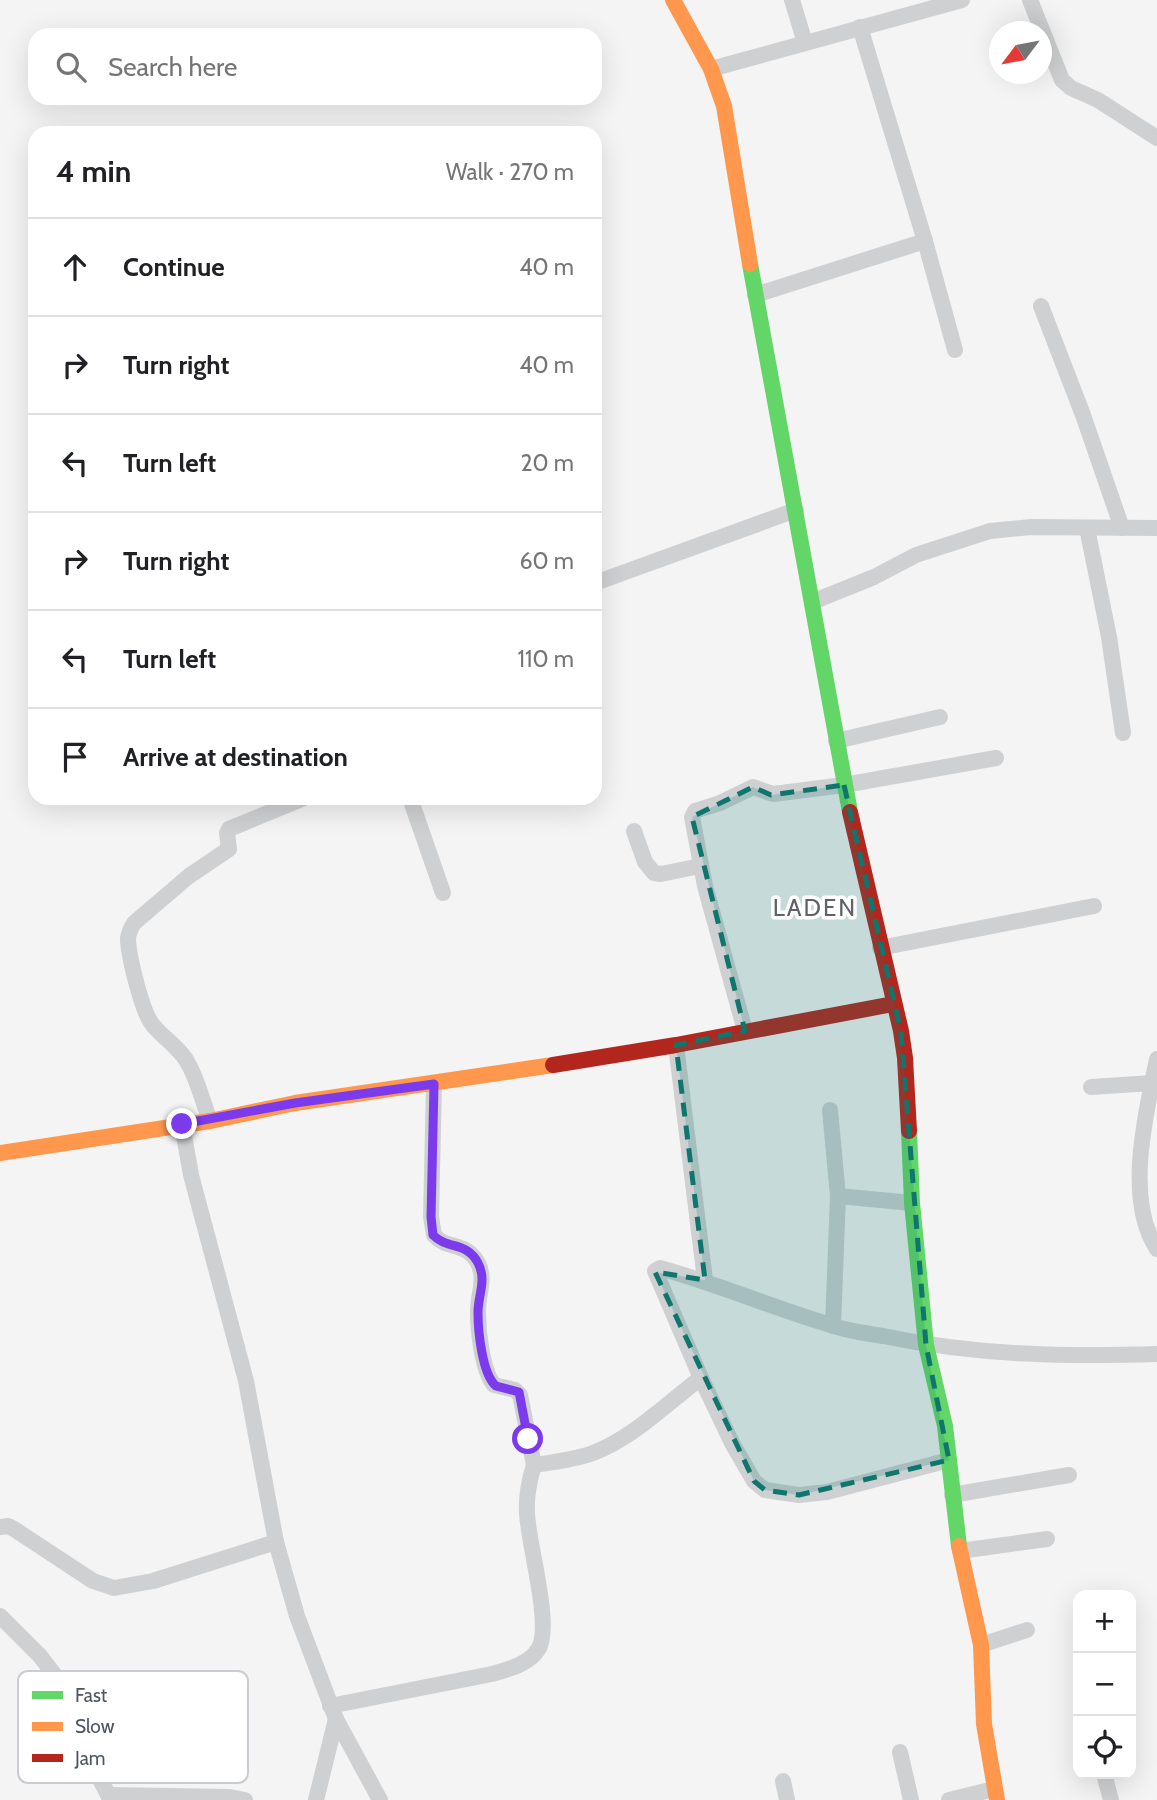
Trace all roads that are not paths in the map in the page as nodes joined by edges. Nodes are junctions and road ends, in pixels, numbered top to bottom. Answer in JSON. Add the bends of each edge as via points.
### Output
{"nodes":[{"id":1,"x":673,"y":0,"type":"edge"},
{"id":2,"x":793,"y":0,"type":"edge"},
{"id":3,"x":962,"y":0,"type":"edge"},
{"id":4,"x":1030,"y":0,"type":"edge"},
{"id":5,"x":860,"y":27,"type":"junction"},
{"id":6,"x":805,"y":43,"type":"junction"},
{"id":7,"x":711,"y":69,"type":"junction"},
{"id":8,"x":1156,"y":137,"type":"edge"},
{"id":9,"x":925,"y":241,"type":"junction"},
{"id":10,"x":755,"y":295,"type":"junction"},
{"id":11,"x":1041,"y":306,"type":"dead end"},
{"id":12,"x":955,"y":350,"type":"dead end"},
{"id":13,"x":796,"y":510,"type":"junction"},
{"id":14,"x":1087,"y":527,"type":"junction"},
{"id":15,"x":1122,"y":528,"type":"junction"},
{"id":16,"x":1157,"y":528,"type":"edge"},
{"id":17,"x":602,"y":580,"type":"edge"},
{"id":18,"x":812,"y":602,"type":"junction"},
{"id":19,"x":940,"y":717,"type":"dead end"},
{"id":20,"x":1123,"y":733,"type":"dead end"},
{"id":21,"x":836,"y":741,"type":"junction"},
{"id":22,"x":996,"y":758,"type":"dead end"},
{"id":23,"x":844,"y":785,"type":"junction"},
{"id":24,"x":287,"y":805,"type":"edge"},
{"id":25,"x":412,"y":805,"type":"edge"},
{"id":26,"x":634,"y":831,"type":"dead end"},
{"id":27,"x":700,"y":866,"type":"junction"},
{"id":28,"x":443,"y":893,"type":"dead end"},
{"id":29,"x":1094,"y":906,"type":"dead end"},
{"id":30,"x":880,"y":948,"type":"junction"},
{"id":31,"x":893,"y":1004,"type":"junction"},
{"id":32,"x":745,"y":1031,"type":"junction"},
{"id":33,"x":676,"y":1045,"type":"junction"},
{"id":34,"x":1157,"y":1059,"type":"edge"},
{"id":35,"x":1152,"y":1083,"type":"junction"},
{"id":36,"x":434,"y":1084,"type":"junction"},
{"id":37,"x":1091,"y":1087,"type":"dead end"},
{"id":38,"x":831,"y":1110,"type":"dead end"},
{"id":39,"x":210,"y":1121,"type":"junction"},
{"id":40,"x":182,"y":1124,"type":"junction"},
{"id":41,"x":0,"y":1153,"type":"edge"},
{"id":42,"x":838,"y":1196,"type":"junction"},
{"id":43,"x":912,"y":1203,"type":"junction"},
{"id":44,"x":1152,"y":1228,"type":"edge"},
{"id":45,"x":1157,"y":1249,"type":"edge"},
{"id":46,"x":705,"y":1280,"type":"junction"},
{"id":47,"x":833,"y":1326,"type":"junction"},
{"id":48,"x":926,"y":1345,"type":"junction"},
{"id":49,"x":1157,"y":1354,"type":"edge"},
{"id":50,"x":701,"y":1378,"type":"junction"},
{"id":51,"x":949,"y":1460,"type":"junction"},
{"id":52,"x":534,"y":1465,"type":"junction"},
{"id":53,"x":1069,"y":1475,"type":"dead end"},
{"id":54,"x":952,"y":1495,"type":"junction"},
{"id":55,"x":0,"y":1527,"type":"edge"},
{"id":56,"x":1047,"y":1539,"type":"dead end"},
{"id":57,"x":276,"y":1542,"type":"junction"},
{"id":58,"x":960,"y":1550,"type":"junction"},
{"id":59,"x":0,"y":1616,"type":"edge"},
{"id":60,"x":1027,"y":1630,"type":"dead end"},
{"id":61,"x":981,"y":1645,"type":"junction"},
{"id":62,"x":53,"y":1671,"type":"edge"},
{"id":63,"x":333,"y":1713,"type":"junction"},
{"id":64,"x":900,"y":1752,"type":"dead end"},
{"id":65,"x":1105,"y":1779,"type":"edge"},
{"id":66,"x":783,"y":1781,"type":"dead end"},
{"id":67,"x":996,"y":1794,"type":"edge"},
{"id":68,"x":109,"y":1797,"type":"edge"},
{"id":69,"x":245,"y":1800,"type":"edge"},
{"id":70,"x":316,"y":1800,"type":"edge"},
{"id":71,"x":380,"y":1800,"type":"edge"},
{"id":72,"x":788,"y":1800,"type":"edge"},
{"id":73,"x":911,"y":1800,"type":"edge"},
{"id":74,"x":949,"y":1800,"type":"edge"},
{"id":75,"x":1111,"y":1800,"type":"edge"}],
"edges":[{"from":1,"to":7,"type":"street"},
{"from":2,"to":6,"type":"street"},
{"from":3,"to":5,"type":"street"},
{"from":4,"to":8,"type":"street","via":[[1062,80]]},
{"from":5,"to":6,"type":"street"},
{"from":5,"to":9,"type":"street"},
{"from":6,"to":7,"type":"street"},
{"from":7,"to":10,"type":"street","via":[[732,143]]},
{"from":9,"to":10,"type":"street"},
{"from":9,"to":12,"type":"street"},
{"from":10,"to":13,"type":"street"},
{"from":11,"to":15,"type":"street"},
{"from":13,"to":17,"type":"street"},
{"from":13,"to":18,"type":"street"},
{"from":14,"to":15,"type":"street"},
{"from":14,"to":18,"type":"street","via":[[990,531],[916,555]]},
{"from":14,"to":20,"type":"street"},
{"from":15,"to":16,"type":"street"},
{"from":18,"to":21,"type":"street"},
{"from":19,"to":21,"type":"street"},
{"from":21,"to":23,"type":"street"},
{"from":22,"to":23,"type":"street"},
{"from":23,"to":27,"type":"street","via":[[773,794],[753,787],[698,810],[692,817]]},
{"from":23,"to":30,"type":"street"},
{"from":24,"to":39,"type":"street","via":[[229,829],[229,849],[189,876],[130,929],[128,939],[146,1013],[189,1065]]},
{"from":25,"to":28,"type":"street"},
{"from":26,"to":27,"type":"street","via":[[654,873]]},
{"from":27,"to":32,"type":"street"},
{"from":29,"to":30,"type":"street"},
{"from":30,"to":31,"type":"street"},
{"from":31,"to":32,"type":"street"},
{"from":31,"to":43,"type":"street","via":[[905,1058]]},
{"from":32,"to":33,"type":"street"},
{"from":33,"to":36,"type":"street"},
{"from":33,"to":46,"type":"street"},
{"from":34,"to":35,"type":"street"},
{"from":35,"to":37,"type":"street"},
{"from":35,"to":44,"type":"street","via":[[1140,1169],[1141,1205]]},
{"from":36,"to":39,"type":"street","via":[[295,1103]]},
{"from":36,"to":52,"type":"street","via":[[433,1235],[470,1251],[480,1267],[483,1284],[478,1312],[486,1371],[496,1386],[520,1395]]},
{"from":38,"to":42,"type":"street"},
{"from":39,"to":40,"type":"street"},
{"from":40,"to":41,"type":"street"},
{"from":40,"to":57,"type":"street","via":[[191,1175],[249,1394]]},
{"from":42,"to":43,"type":"street"},
{"from":42,"to":47,"type":"street"},
{"from":43,"to":48,"type":"street"},
{"from":44,"to":45,"type":"street"},
{"from":46,"to":47,"type":"street"},
{"from":46,"to":50,"type":"street","via":[[660,1268],[654,1272]]},
{"from":47,"to":48,"type":"street"},
{"from":48,"to":49,"type":"street","via":[[1009,1354]]},
{"from":48,"to":51,"type":"street"},
{"from":50,"to":51,"type":"street","via":[[732,1443],[754,1481],[765,1490],[799,1495],[827,1492]]},
{"from":50,"to":52,"type":"street","via":[[596,1452]]},
{"from":51,"to":54,"type":"street"},
{"from":52,"to":63,"type":"street","via":[[527,1514],[542,1614],[539,1647],[513,1668]]},
{"from":53,"to":54,"type":"street"},
{"from":54,"to":58,"type":"street"},
{"from":55,"to":57,"type":"street","via":[[8,1526],[93,1581],[114,1588],[153,1581]]},
{"from":56,"to":58,"type":"street"},
{"from":57,"to":63,"type":"street"},
{"from":58,"to":61,"type":"street"},
{"from":59,"to":62,"type":"street"},
{"from":60,"to":61,"type":"street"},
{"from":61,"to":67,"type":"street","via":[[981,1695]]},
{"from":63,"to":70,"type":"street"},
{"from":63,"to":71,"type":"street"},
{"from":64,"to":73,"type":"street"},
{"from":65,"to":75,"type":"street"},
{"from":66,"to":72,"type":"street"},
{"from":67,"to":74,"type":"street"},
{"from":68,"to":69,"type":"street"}]}
